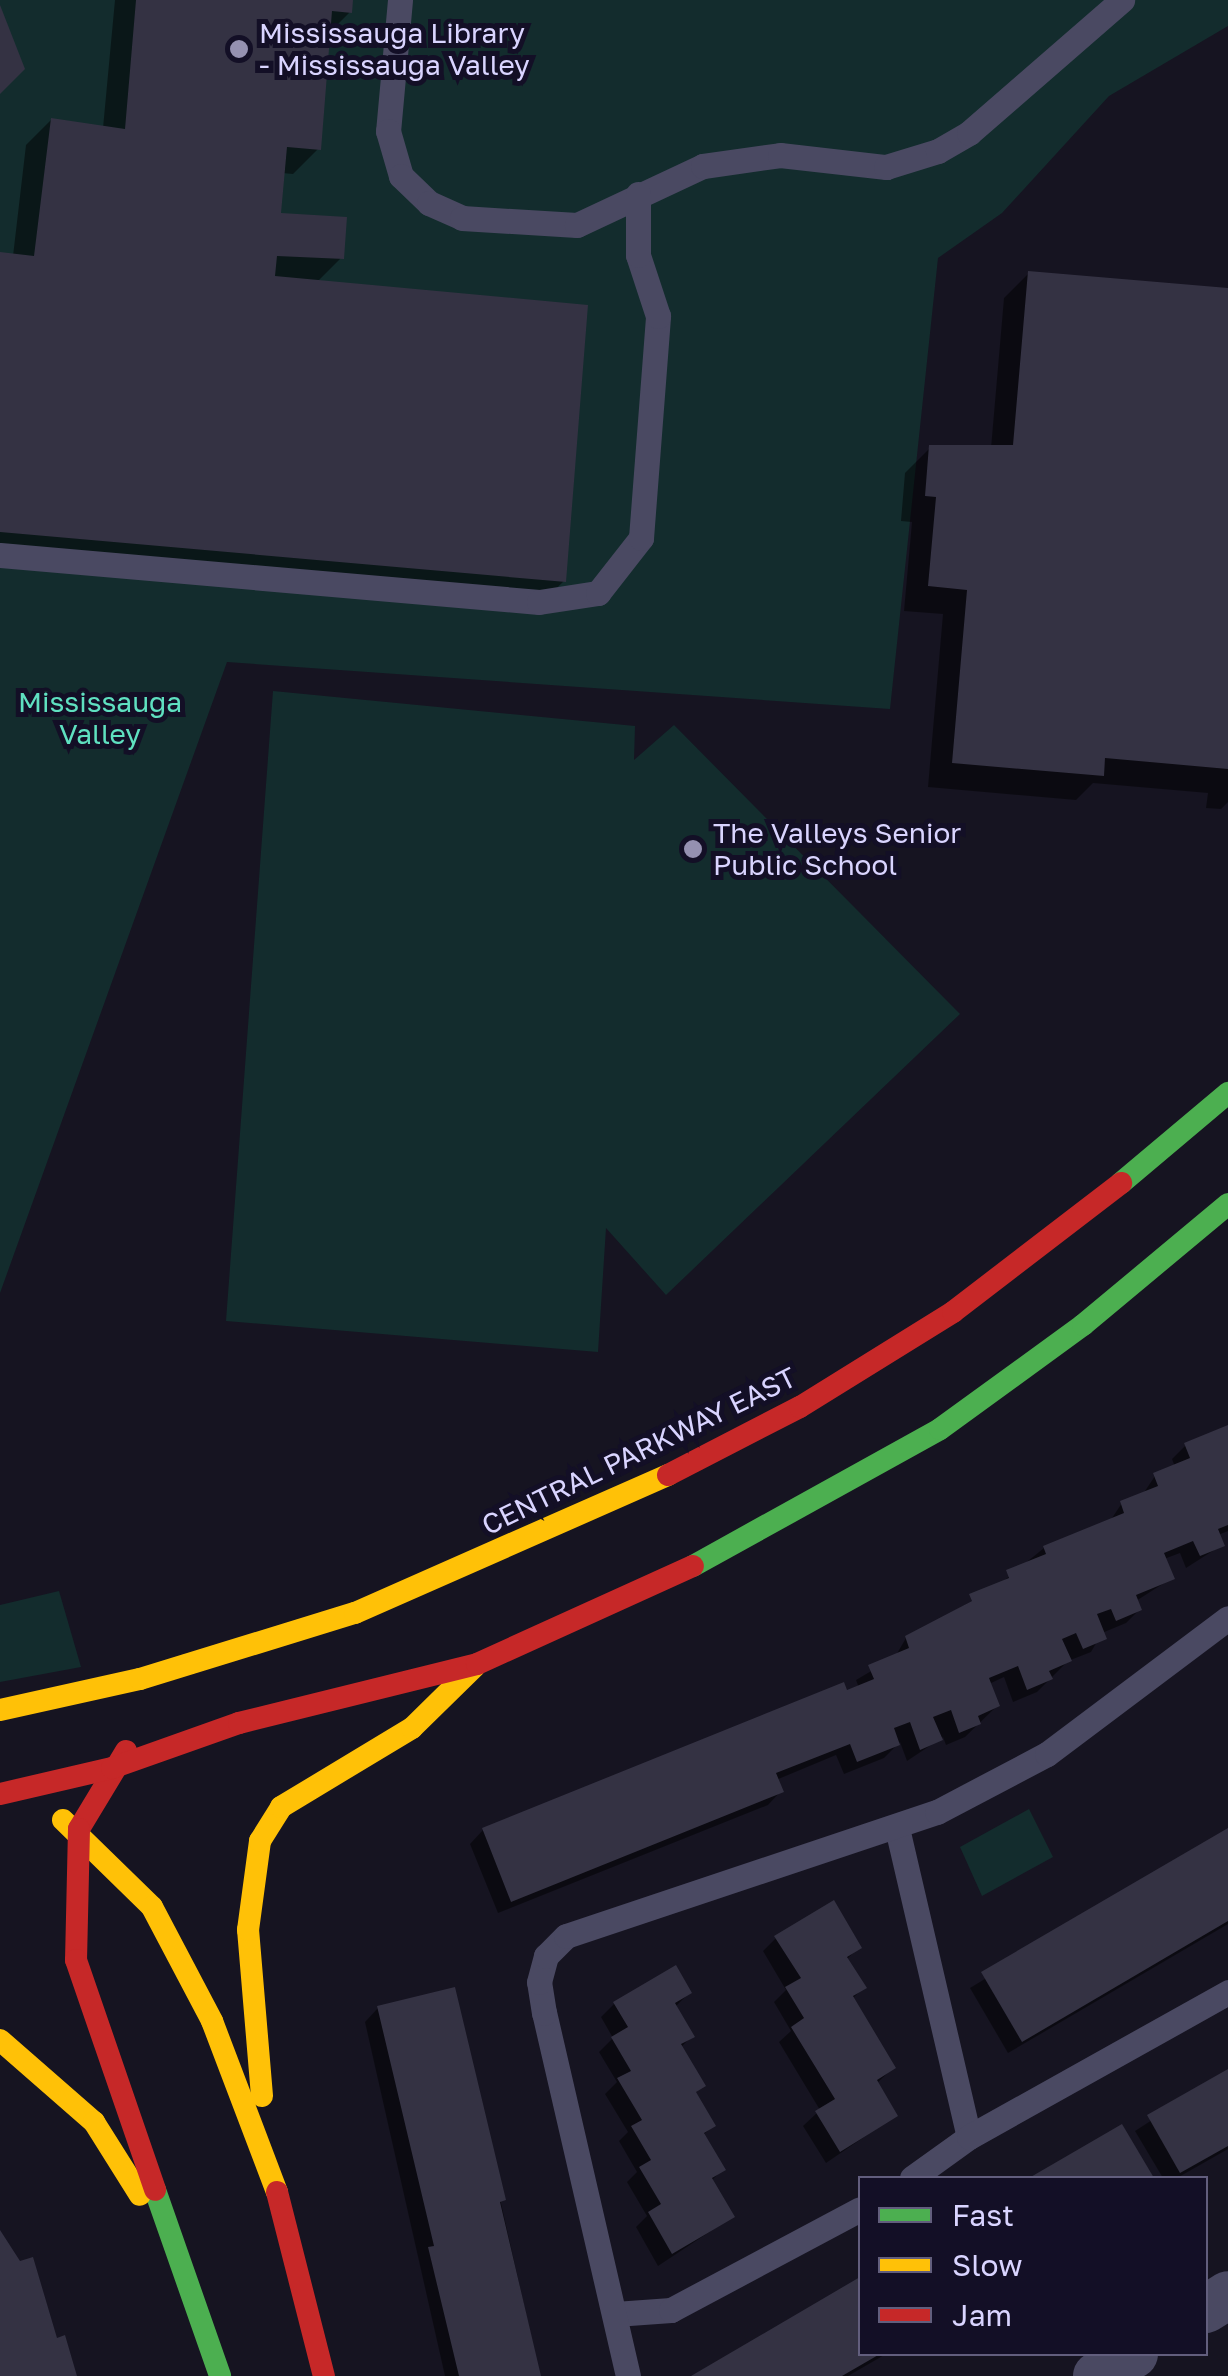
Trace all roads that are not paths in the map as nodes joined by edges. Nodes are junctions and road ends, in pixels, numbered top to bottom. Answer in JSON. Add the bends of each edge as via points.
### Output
{"nodes":[{"id":1,"x":400,"y":0,"type":"edge"},
{"id":2,"x":1122,"y":0,"type":"edge"},
{"id":3,"x":638,"y":194,"type":"junction"},
{"id":4,"x":0,"y":554,"type":"edge"},
{"id":5,"x":1228,"y":1093,"type":"edge"},
{"id":6,"x":1228,"y":1204,"type":"edge"},
{"id":7,"x":1228,"y":1618,"type":"edge"},
{"id":8,"x":224,"y":1654,"type":"junction"},
{"id":9,"x":477,"y":1664,"type":"junction"},
{"id":10,"x":182,"y":1691,"type":"dead end"},
{"id":11,"x":0,"y":1710,"type":"edge"},
{"id":12,"x":144,"y":1729,"type":"dead end"},
{"id":13,"x":112,"y":1768,"type":"junction"},
{"id":14,"x":4,"y":1792,"type":"edge"},
{"id":15,"x":897,"y":1828,"type":"junction"},
{"id":16,"x":79,"y":1830,"type":"junction"},
{"id":17,"x":1228,"y":1992,"type":"edge"},
{"id":18,"x":0,"y":2040,"type":"edge"},
{"id":19,"x":969,"y":2137,"type":"junction"},
{"id":20,"x":270,"y":2164,"type":"junction"},
{"id":21,"x":915,"y":2176,"type":"edge"},
{"id":22,"x":858,"y":2210,"type":"edge"},
{"id":23,"x":188,"y":2270,"type":"junction"},
{"id":24,"x":615,"y":2314,"type":"junction"},
{"id":25,"x":1131,"y":2356,"type":"edge"},
{"id":26,"x":220,"y":2376,"type":"edge"},
{"id":27,"x":324,"y":2376,"type":"edge"},
{"id":28,"x":628,"y":2376,"type":"edge"},
{"id":29,"x":1098,"y":2376,"type":"edge"}],
"edges":[{"from":1,"to":3,"type":"lane","via":[[388,132],[401,176],[429,202],[462,218],[576,226]]},
{"from":2,"to":3,"type":"lane","via":[[969,133],[905,164],[780,155],[703,166]]},
{"from":3,"to":4,"type":"lane","via":[[638,255],[658,316],[640,538],[598,592],[539,602]]},
{"from":5,"to":8,"type":"street","name":"CENTRAL PARKWAY EAST","via":[[1070,1226],[800,1408],[448,1577]]},
{"from":6,"to":9,"type":"street","via":[[1083,1325],[940,1429],[727,1550]]},
{"from":7,"to":15,"type":"lane","via":[[1048,1754]]},
{"from":8,"to":10,"type":"street"},
{"from":8,"to":11,"type":"street","name":"CENTRAL PARKWAY EAST"},
{"from":9,"to":13,"type":"street","via":[[239,1723]]},
{"from":9,"to":20,"type":"street","via":[[412,1728],[281,1808],[260,1841],[248,1930]]},
{"from":12,"to":13,"type":"street"},
{"from":13,"to":14,"type":"street"},
{"from":13,"to":16,"type":"street"},
{"from":14,"to":16,"type":"street"},
{"from":15,"to":19,"type":"lane"},
{"from":15,"to":24,"type":"lane","via":[[566,1936],[546,1956],[539,1982],[544,2013]]},
{"from":16,"to":20,"type":"street","via":[[152,1906],[212,2020]]},
{"from":16,"to":23,"type":"street","via":[[76,1960]]},
{"from":17,"to":19,"type":"lane"},
{"from":18,"to":23,"type":"street","via":[[94,2122]]},
{"from":19,"to":21,"type":"lane"},
{"from":20,"to":27,"type":"street"},
{"from":22,"to":24,"type":"lane","via":[[671,2310]]},
{"from":23,"to":26,"type":"street"},
{"from":24,"to":28,"type":"lane"},
{"from":25,"to":29,"type":"street"}]}
